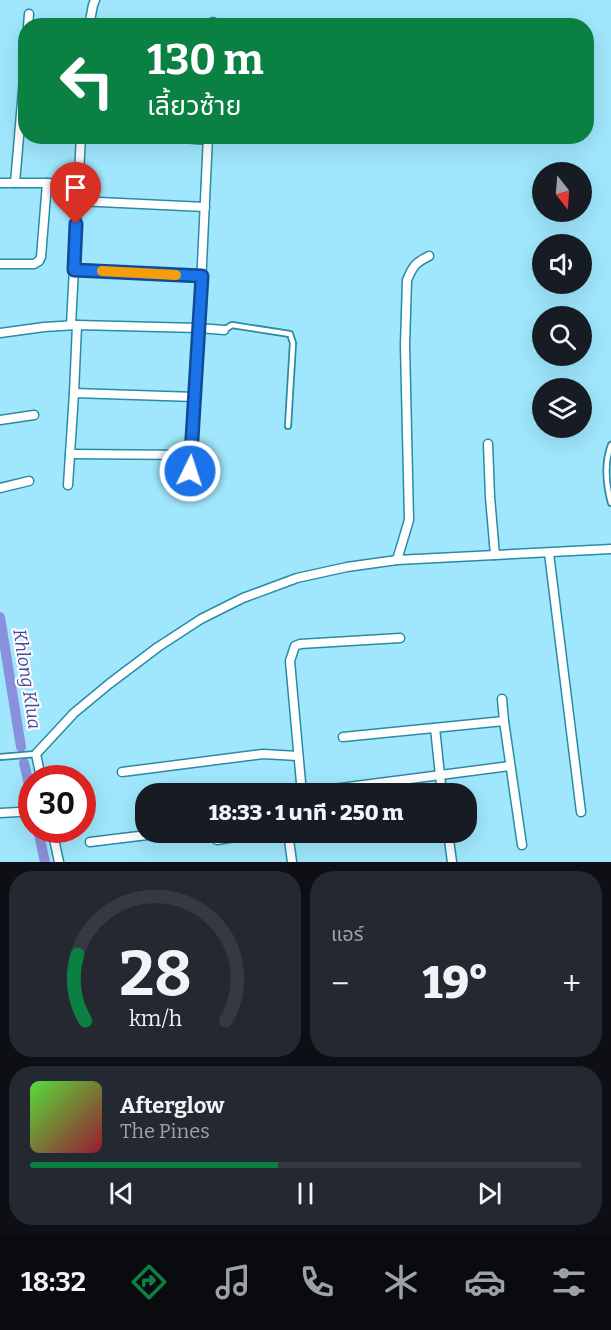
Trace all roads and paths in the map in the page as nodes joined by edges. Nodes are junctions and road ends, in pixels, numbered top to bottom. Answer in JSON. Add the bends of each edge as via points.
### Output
{"nodes":[{"id":1,"x":95,"y":0,"type":"edge"},
{"id":2,"x":29,"y":14,"type":"dead end"},
{"id":3,"x":29,"y":18,"type":"edge"},
{"id":4,"x":91,"y":18,"type":"edge"},
{"id":5,"x":18,"y":144,"type":"edge"},
{"id":6,"x":81,"y":144,"type":"edge"},
{"id":7,"x":208,"y":144,"type":"edge"},
{"id":8,"x":0,"y":183,"type":"edge"},
{"id":9,"x":15,"y":183,"type":"junction"},
{"id":10,"x":47,"y":183,"type":"junction"},
{"id":11,"x":78,"y":185,"type":"junction"},
{"id":12,"x":78,"y":201,"type":"junction"},
{"id":13,"x":205,"y":207,"type":"junction"},
{"id":14,"x":429,"y":256,"type":"dead end"},
{"id":15,"x":0,"y":264,"type":"edge"},
{"id":16,"x":74,"y":270,"type":"junction"},
{"id":17,"x":202,"y":276,"type":"junction"},
{"id":18,"x":74,"y":325,"type":"junction"},
{"id":19,"x":199,"y":328,"type":"junction"},
{"id":20,"x":224,"y":330,"type":"joint"},
{"id":21,"x":0,"y":333,"type":"edge"},
{"id":22,"x":74,"y":393,"type":"junction"},
{"id":23,"x":195,"y":398,"type":"junction"},
{"id":24,"x":34,"y":415,"type":"dead end"},
{"id":25,"x":0,"y":420,"type":"edge"},
{"id":26,"x":288,"y":426,"type":"dead end"},
{"id":27,"x":488,"y":444,"type":"dead end"},
{"id":28,"x":611,"y":445,"type":"edge"},
{"id":29,"x":70,"y":454,"type":"junction"},
{"id":30,"x":191,"y":455,"type":"junction"},
{"id":31,"x":190,"y":471,"type":"dead end"},
{"id":32,"x":28,"y":481,"type":"dead end"},
{"id":33,"x":68,"y":485,"type":"dead end"},
{"id":34,"x":0,"y":488,"type":"edge"},
{"id":35,"x":611,"y":503,"type":"edge"},
{"id":36,"x":611,"y":549,"type":"edge"},
{"id":37,"x":549,"y":553,"type":"junction"},
{"id":38,"x":495,"y":555,"type":"junction"},
{"id":39,"x":397,"y":560,"type":"junction"},
{"id":40,"x":400,"y":638,"type":"dead end"},
{"id":41,"x":502,"y":699,"type":"dead end"},
{"id":42,"x":504,"y":721,"type":"junction"},
{"id":43,"x":435,"y":728,"type":"junction"},
{"id":44,"x":343,"y":737,"type":"dead end"},
{"id":45,"x":36,"y":754,"type":"junction"},
{"id":46,"x":297,"y":756,"type":"junction"},
{"id":47,"x":0,"y":757,"type":"edge"},
{"id":48,"x":38,"y":765,"type":"edge"},
{"id":49,"x":510,"y":766,"type":"junction"},
{"id":50,"x":122,"y":772,"type":"dead end"},
{"id":51,"x":440,"y":775,"type":"junction"},
{"id":52,"x":301,"y":783,"type":"edge"},
{"id":53,"x":379,"y":783,"type":"edge"},
{"id":54,"x":441,"y":783,"type":"edge"},
{"id":55,"x":18,"y":812,"type":"edge"},
{"id":56,"x":581,"y":812,"type":"dead end"},
{"id":57,"x":0,"y":813,"type":"edge"},
{"id":58,"x":135,"y":837,"type":"edge"},
{"id":59,"x":96,"y":841,"type":"edge"},
{"id":60,"x":54,"y":843,"type":"edge"},
{"id":61,"x":289,"y":843,"type":"edge"},
{"id":62,"x":449,"y":843,"type":"edge"},
{"id":63,"x":522,"y":844,"type":"dead end"},
{"id":64,"x":58,"y":862,"type":"edge"},
{"id":65,"x":292,"y":862,"type":"edge"},
{"id":66,"x":452,"y":862,"type":"edge"}],
"edges":[{"from":1,"to":4,"type":"street"},
{"from":2,"to":3,"type":"street"},
{"from":5,"to":9,"type":"street"},
{"from":6,"to":11,"type":"street"},
{"from":7,"to":13,"type":"street"},
{"from":8,"to":9,"type":"street"},
{"from":9,"to":10,"type":"street"},
{"from":10,"to":11,"type":"street"},
{"from":10,"to":15,"type":"street","via":[[39,261]]},
{"from":11,"to":12,"type":"street"},
{"from":12,"to":13,"type":"street"},
{"from":12,"to":16,"type":"street"},
{"from":13,"to":17,"type":"street"},
{"from":14,"to":39,"type":"street","via":[[416,263],[407,280],[409,520]]},
{"from":16,"to":17,"type":"street"},
{"from":16,"to":18,"type":"street"},
{"from":17,"to":19,"type":"street"},
{"from":18,"to":19,"type":"street"},
{"from":18,"to":21,"type":"street"},
{"from":18,"to":22,"type":"street"},
{"from":19,"to":20,"type":"street"},
{"from":19,"to":23,"type":"street"},
{"from":20,"to":26,"type":"lane","via":[[232,325],[290,334],[293,344]]},
{"from":22,"to":23,"type":"street"},
{"from":22,"to":29,"type":"street"},
{"from":23,"to":30,"type":"street"},
{"from":24,"to":25,"type":"street"},
{"from":27,"to":38,"type":"street"},
{"from":28,"to":35,"type":"lane","via":[[606,469]]},
{"from":29,"to":30,"type":"street"},
{"from":29,"to":33,"type":"street"},
{"from":30,"to":31,"type":"street"},
{"from":32,"to":34,"type":"street"},
{"from":36,"to":37,"type":"street"},
{"from":37,"to":38,"type":"street"},
{"from":37,"to":56,"type":"street"},
{"from":38,"to":39,"type":"street"},
{"from":39,"to":45,"type":"street","via":[[297,578],[201,619],[109,684],[74,713]]},
{"from":40,"to":46,"type":"street","via":[[295,646],[290,661]]},
{"from":41,"to":42,"type":"street"},
{"from":42,"to":43,"type":"street"},
{"from":42,"to":49,"type":"street"},
{"from":43,"to":44,"type":"street"},
{"from":43,"to":51,"type":"street"},
{"from":45,"to":47,"type":"lane"},
{"from":45,"to":48,"type":"street"},
{"from":46,"to":50,"type":"street","via":[[263,754]]},
{"from":46,"to":52,"type":"street"},
{"from":49,"to":51,"type":"street"},
{"from":49,"to":63,"type":"street"},
{"from":51,"to":53,"type":"street"},
{"from":51,"to":54,"type":"street"},
{"from":55,"to":57,"type":"street"},
{"from":58,"to":59,"type":"street"},
{"from":60,"to":64,"type":"street"},
{"from":61,"to":65,"type":"street"},
{"from":62,"to":66,"type":"street"}]}
